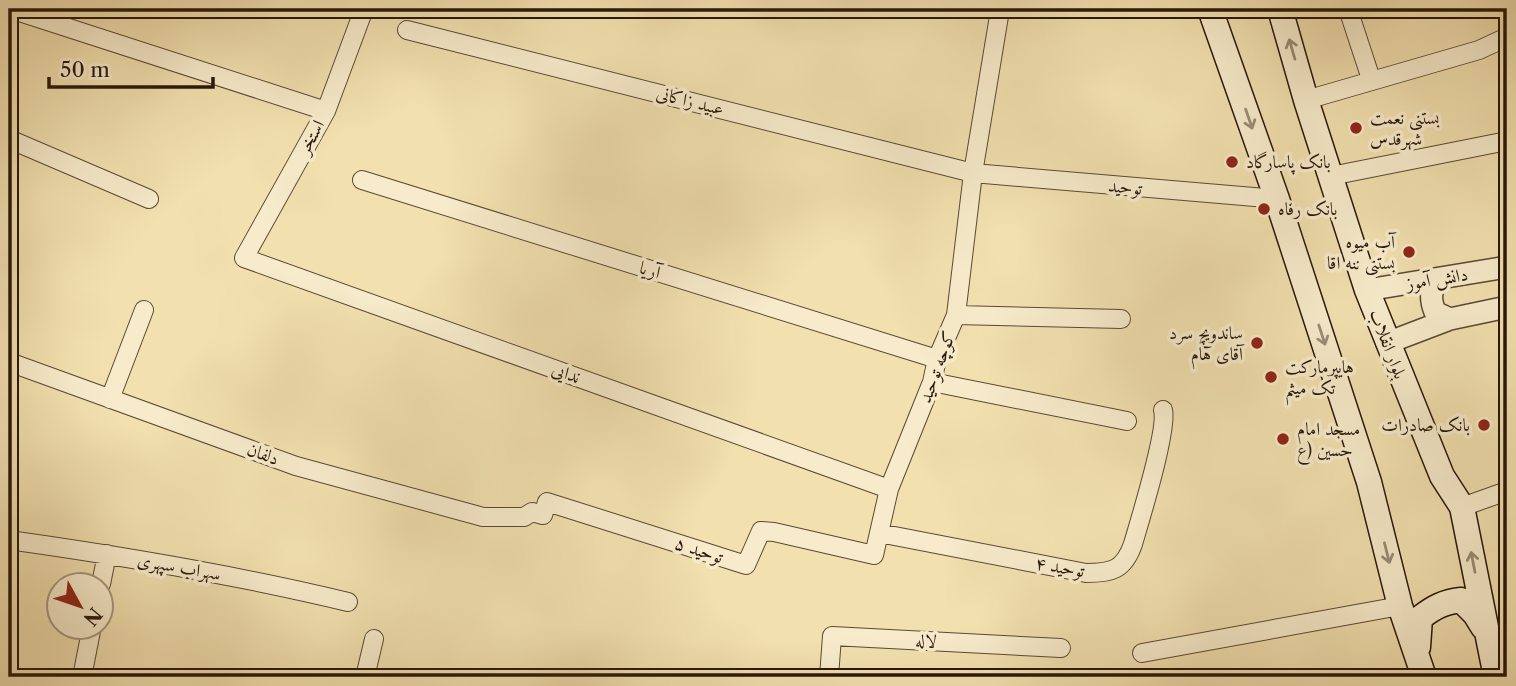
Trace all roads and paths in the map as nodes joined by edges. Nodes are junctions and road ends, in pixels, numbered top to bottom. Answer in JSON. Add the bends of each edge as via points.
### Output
{"nodes":[{"id":1,"x":10,"y":9,"type":"edge"},
{"id":2,"x":364,"y":9,"type":"edge"},
{"id":3,"x":997,"y":9,"type":"edge"},
{"id":4,"x":1210,"y":9,"type":"edge"},
{"id":5,"x":1280,"y":9,"type":"edge"},
{"id":6,"x":1348,"y":9,"type":"edge"},
{"id":7,"x":407,"y":30,"type":"dead end"},
{"id":8,"x":1507,"y":37,"type":"edge"},
{"id":9,"x":1371,"y":79,"type":"junction"},
{"id":10,"x":1307,"y":100,"type":"junction"},
{"id":11,"x":326,"y":111,"type":"junction"},
{"id":12,"x":9,"y":139,"type":"edge"},
{"id":13,"x":1507,"y":141,"type":"edge"},
{"id":14,"x":973,"y":173,"type":"junction"},
{"id":15,"x":1331,"y":176,"type":"junction"},
{"id":16,"x":362,"y":180,"type":"dead end"},
{"id":17,"x":149,"y":199,"type":"dead end"},
{"id":18,"x":1277,"y":199,"type":"junction"},
{"id":19,"x":244,"y":258,"type":"joint"},
{"id":20,"x":1507,"y":267,"type":"edge"},
{"id":21,"x":1438,"y":279,"type":"junction"},
{"id":22,"x":1367,"y":290,"type":"junction"},
{"id":23,"x":1507,"y":307,"type":"edge"},
{"id":24,"x":144,"y":310,"type":"dead end"},
{"id":25,"x":956,"y":315,"type":"junction"},
{"id":26,"x":1121,"y":319,"type":"dead end"},
{"id":27,"x":1450,"y":319,"type":"junction"},
{"id":28,"x":1387,"y":343,"type":"junction"},
{"id":29,"x":937,"y":359,"type":"junction"},
{"id":30,"x":9,"y":362,"type":"edge"},
{"id":31,"x":932,"y":382,"type":"junction"},
{"id":32,"x":110,"y":399,"type":"junction"},
{"id":33,"x":1163,"y":410,"type":"dead end"},
{"id":34,"x":1128,"y":421,"type":"dead end"},
{"id":35,"x":889,"y":489,"type":"junction"},
{"id":36,"x":1507,"y":491,"type":"edge"},
{"id":37,"x":547,"y":502,"type":"joint"},
{"id":38,"x":1462,"y":507,"type":"junction"},
{"id":39,"x":879,"y":533,"type":"junction"},
{"id":40,"x":9,"y":540,"type":"edge"},
{"id":41,"x":107,"y":554,"type":"junction"},
{"id":42,"x":874,"y":555,"type":"joint"},
{"id":43,"x":104,"y":570,"type":"edge"},
{"id":44,"x":348,"y":602,"type":"dead end"},
{"id":45,"x":1400,"y":606,"type":"junction"},
{"id":46,"x":1487,"y":634,"type":"junction"},
{"id":47,"x":374,"y":639,"type":"dead end"},
{"id":48,"x":89,"y":640,"type":"edge"},
{"id":49,"x":1061,"y":648,"type":"dead end"},
{"id":50,"x":1142,"y":653,"type":"dead end"},
{"id":51,"x":1417,"y":653,"type":"junction"},
{"id":52,"x":82,"y":677,"type":"edge"},
{"id":53,"x":365,"y":677,"type":"edge"},
{"id":54,"x":829,"y":677,"type":"edge"},
{"id":55,"x":1424,"y":677,"type":"edge"},
{"id":56,"x":1496,"y":677,"type":"edge"}],
"edges":[{"from":1,"to":11,"type":"street"},
{"from":2,"to":11,"type":"street","name":"استخر"},
{"from":3,"to":14,"type":"street","name":"کوچه توحید"},
{"from":4,"to":18,"type":"main road","one_way":true},
{"from":10,"to":5,"type":"main road","name":"بلوار انقلاب","one_way":true},
{"from":6,"to":9,"type":"street"},
{"from":7,"to":14,"type":"street","name":"عبید زاکانی"},
{"from":8,"to":9,"type":"street","via":[[1479,50]]},
{"from":9,"to":10,"type":"street"},
{"from":10,"to":15,"type":"main road","name":"بلوار انقلاب"},
{"from":11,"to":19,"type":"street","name":"استخر"},
{"from":12,"to":17,"type":"street"},
{"from":13,"to":15,"type":"street"},
{"from":14,"to":18,"type":"street","name":"توحید"},
{"from":14,"to":25,"type":"street","name":"کوچه توحید"},
{"from":15,"to":22,"type":"main road","name":"بلوار انقلاب"},
{"from":16,"to":29,"type":"street","name":"آریا"},
{"from":18,"to":45,"type":"main road","one_way":true,"via":[[1369,482]]},
{"from":19,"to":35,"type":"street","name":"ندایی"},
{"from":20,"to":21,"type":"street","name":"دانش آموز"},
{"from":21,"to":22,"type":"street","name":"دانش آموز"},
{"from":21,"to":27,"type":"street","via":[[1430,300],[1435,312]]},
{"from":22,"to":28,"type":"main road","name":"بلوار انقلاب"},
{"from":23,"to":27,"type":"street"},
{"from":24,"to":32,"type":"street"},
{"from":25,"to":26,"type":"street"},
{"from":25,"to":29,"type":"street","name":"کوچه توحید"},
{"from":27,"to":28,"type":"street"},
{"from":28,"to":38,"type":"main road","name":"بلوار انقلاب","via":[[1442,476]]},
{"from":29,"to":31,"type":"street","name":"کوچه توحید"},
{"from":30,"to":32,"type":"street","name":"دلفان"},
{"from":31,"to":34,"type":"street"},
{"from":31,"to":35,"type":"street","name":"کوچه توحید"},
{"from":32,"to":37,"type":"street","name":"دلفان","via":[[296,466],[483,517],[543,515]]},
{"from":33,"to":39,"type":"street","name":"توحید ۴","via":[[1159,444],[1129,557],[1107,573],[1086,573]]},
{"from":35,"to":39,"type":"street","name":"کوچه توحید"},
{"from":36,"to":38,"type":"street"},
{"from":37,"to":42,"type":"street","name":"توحید ۵","via":[[746,565],[761,531]]},
{"from":46,"to":38,"type":"main road","name":"بلوار انقلاب","one_way":true},
{"from":39,"to":42,"type":"street","name":"کوچه توحید"},
{"from":40,"to":41,"type":"street","name":"سهراب سپهری"},
{"from":41,"to":43,"type":"street"},
{"from":41,"to":44,"type":"street","name":"سهراب سپهری"},
{"from":45,"to":50,"type":"street"},
{"from":45,"to":51,"type":"main road"},
{"from":46,"to":51,"type":"main road","via":[[1461,600],[1450,601],[1420,618]]},
{"from":46,"to":56,"type":"main road","name":"بلوار انقلاب"},
{"from":47,"to":53,"type":"street"},
{"from":48,"to":52,"type":"street"},
{"from":49,"to":54,"type":"street","name":"لاله","via":[[832,636]]},
{"from":51,"to":55,"type":"main road"}]}
